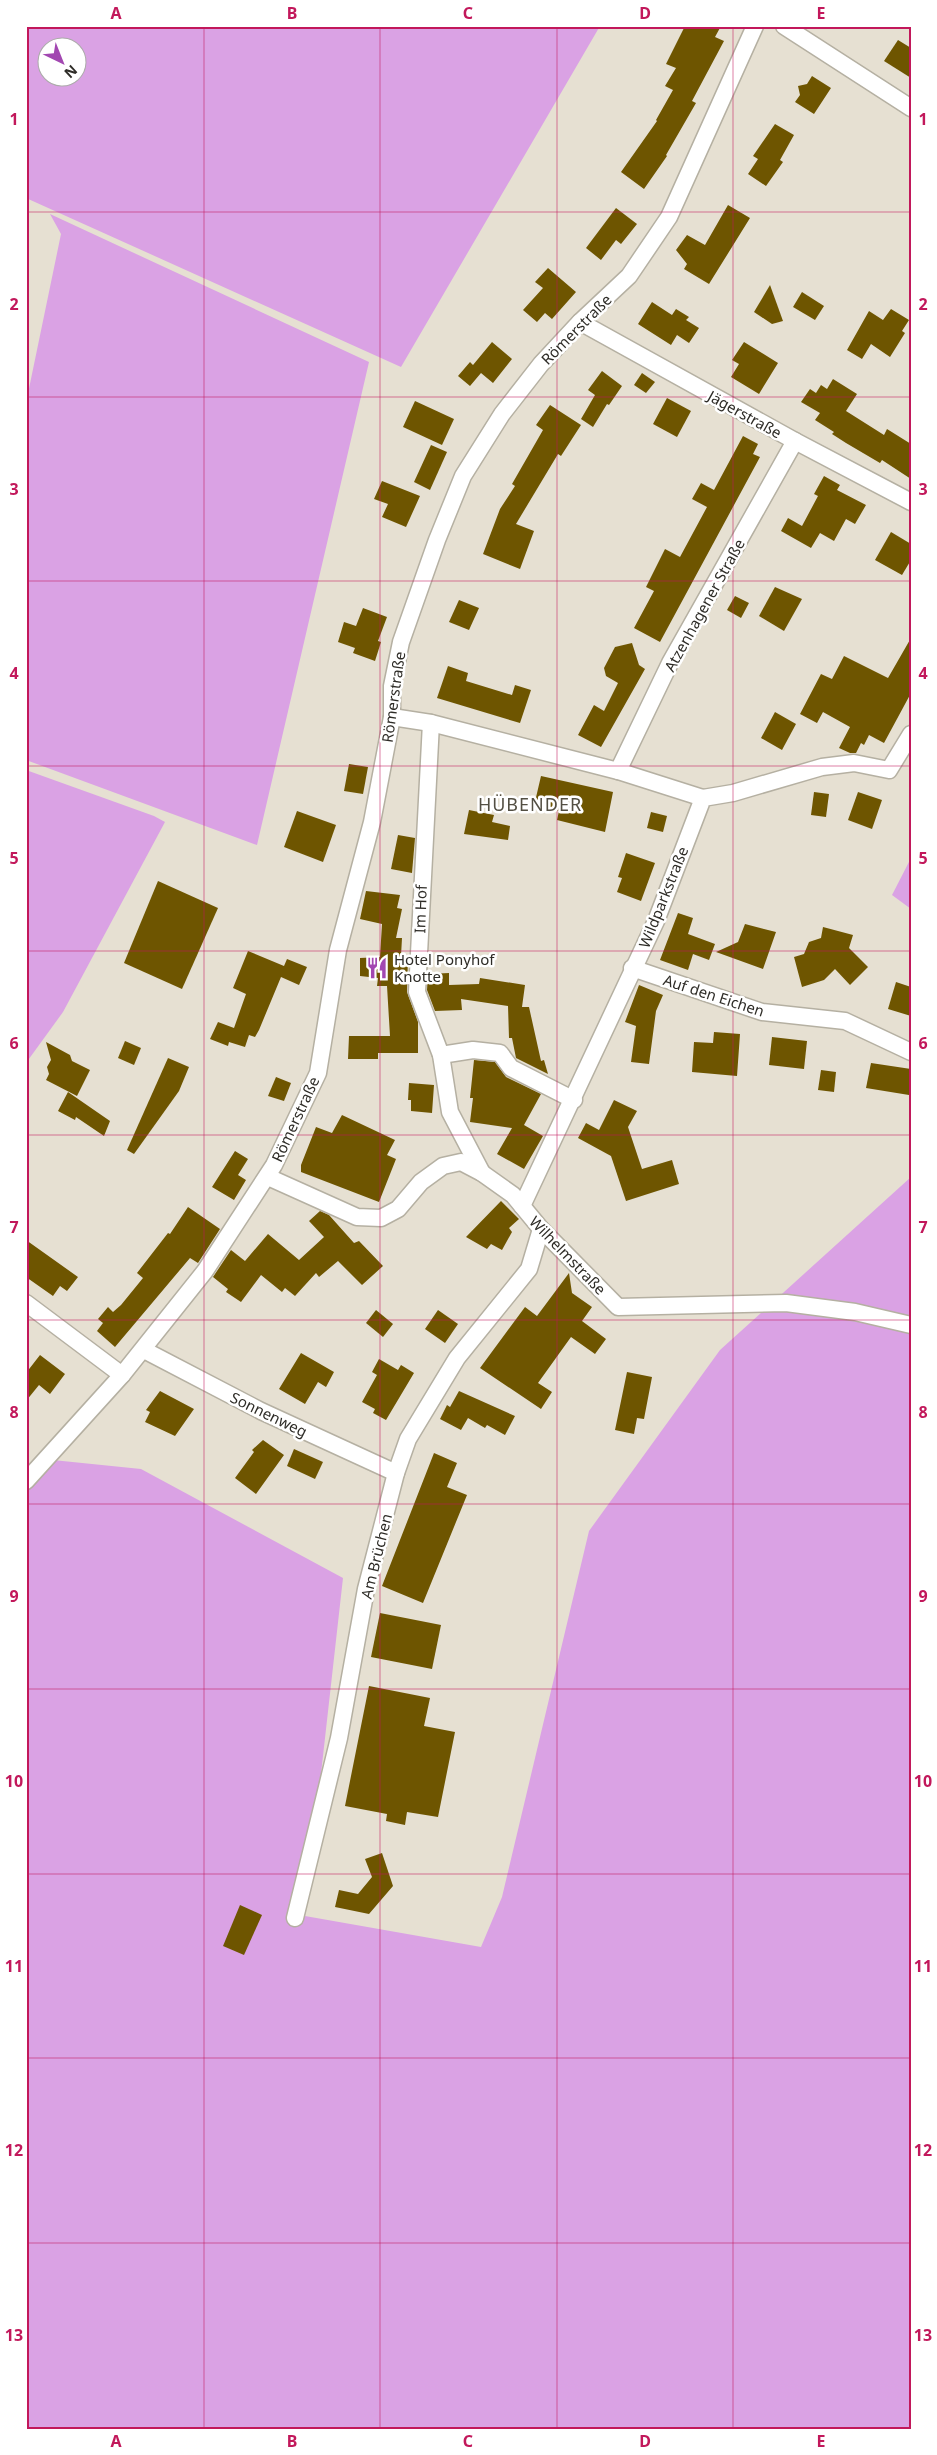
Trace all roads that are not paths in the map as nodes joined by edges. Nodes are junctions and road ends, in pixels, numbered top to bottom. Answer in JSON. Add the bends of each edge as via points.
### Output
{"nodes":[{"id":1,"x":755,"y":26,"type":"edge"},
{"id":2,"x":784,"y":26,"type":"edge"},
{"id":3,"x":911,"y":108,"type":"edge"},
{"id":4,"x":580,"y":322,"type":"junction"},
{"id":5,"x":795,"y":442,"type":"junction"},
{"id":6,"x":911,"y":502,"type":"edge"},
{"id":7,"x":392,"y":717,"type":"junction"},
{"id":8,"x":431,"y":722,"type":"junction"},
{"id":9,"x":911,"y":734,"type":"edge"},
{"id":10,"x":618,"y":771,"type":"junction"},
{"id":11,"x":703,"y":798,"type":"junction"},
{"id":12,"x":632,"y":968,"type":"junction"},
{"id":13,"x":911,"y":1052,"type":"edge"},
{"id":14,"x":441,"y":1055,"type":"junction"},
{"id":15,"x":574,"y":1100,"type":"junction"},
{"id":16,"x":482,"y":1173,"type":"junction"},
{"id":17,"x":268,"y":1177,"type":"junction"},
{"id":18,"x":522,"y":1206,"type":"junction"},
{"id":19,"x":541,"y":1229,"type":"junction"},
{"id":20,"x":26,"y":1304,"type":"edge"},
{"id":21,"x":911,"y":1325,"type":"edge"},
{"id":22,"x":144,"y":1350,"type":"junction"},
{"id":23,"x":122,"y":1375,"type":"junction"},
{"id":24,"x":396,"y":1473,"type":"junction"},
{"id":25,"x":26,"y":1481,"type":"edge"},
{"id":26,"x":295,"y":1918,"type":"dead end"}],
"edges":[{"from":1,"to":4,"type":"street","name":"Römerstraße","via":[[670,217],[629,276]]},
{"from":2,"to":3,"type":"street"},
{"from":4,"to":5,"type":"street","name":"Jägerstraße"},
{"from":4,"to":7,"type":"street","name":"Römerstraße","via":[[513,400],[463,476],[401,642],[392,686]]},
{"from":5,"to":6,"type":"street","name":"Jägerstraße"},
{"from":5,"to":10,"type":"street","name":"Atzenhagener Straße","via":[[670,663]]},
{"from":7,"to":8,"type":"street"},
{"from":7,"to":17,"type":"street","name":"Römerstraße","via":[[372,822],[338,950],[318,1073]]},
{"from":8,"to":10,"type":"street"},
{"from":8,"to":14,"type":"street","name":"Im Hof","via":[[418,992]]},
{"from":9,"to":11,"type":"street","via":[[889,770],[854,763],[822,767]]},
{"from":10,"to":11,"type":"street"},
{"from":11,"to":12,"type":"street","name":"Wildparkstraße","via":[[656,921]]},
{"from":12,"to":13,"type":"street","name":"Auf den Eichen","via":[[762,1012],[845,1021]]},
{"from":12,"to":15,"type":"street","name":"Wildparkstraße"},
{"from":14,"to":15,"type":"street","via":[[472,1050],[500,1053],[511,1068]]},
{"from":14,"to":16,"type":"street","name":"Im Hof","via":[[450,1112]]},
{"from":15,"to":18,"type":"street","name":"Wildparkstraße"},
{"from":16,"to":17,"type":"street","name":"Wilhelmstraße","via":[[461,1162],[443,1166],[421,1182],[398,1208],[381,1218],[357,1217]]},
{"from":16,"to":18,"type":"street","name":"Wilhelmstraße","via":[[514,1195]]},
{"from":17,"to":22,"type":"street","name":"Römerstraße","via":[[206,1271]]},
{"from":18,"to":19,"type":"street","name":"Wilhelmstraße"},
{"from":19,"to":21,"type":"street","name":"Wilhelmstraße","via":[[618,1307],[786,1303],[855,1312]]},
{"from":19,"to":24,"type":"street","name":"Am Brüchen","via":[[529,1269],[457,1358],[408,1439]]},
{"from":20,"to":23,"type":"street"},
{"from":22,"to":23,"type":"street","name":"Römerstraße"},
{"from":22,"to":24,"type":"street","name":"Sonnenweg","via":[[261,1411]]},
{"from":23,"to":25,"type":"street","name":"Römerstraße"},
{"from":24,"to":26,"type":"street","name":"Am Brüchen","via":[[366,1589],[339,1738]]}]}
